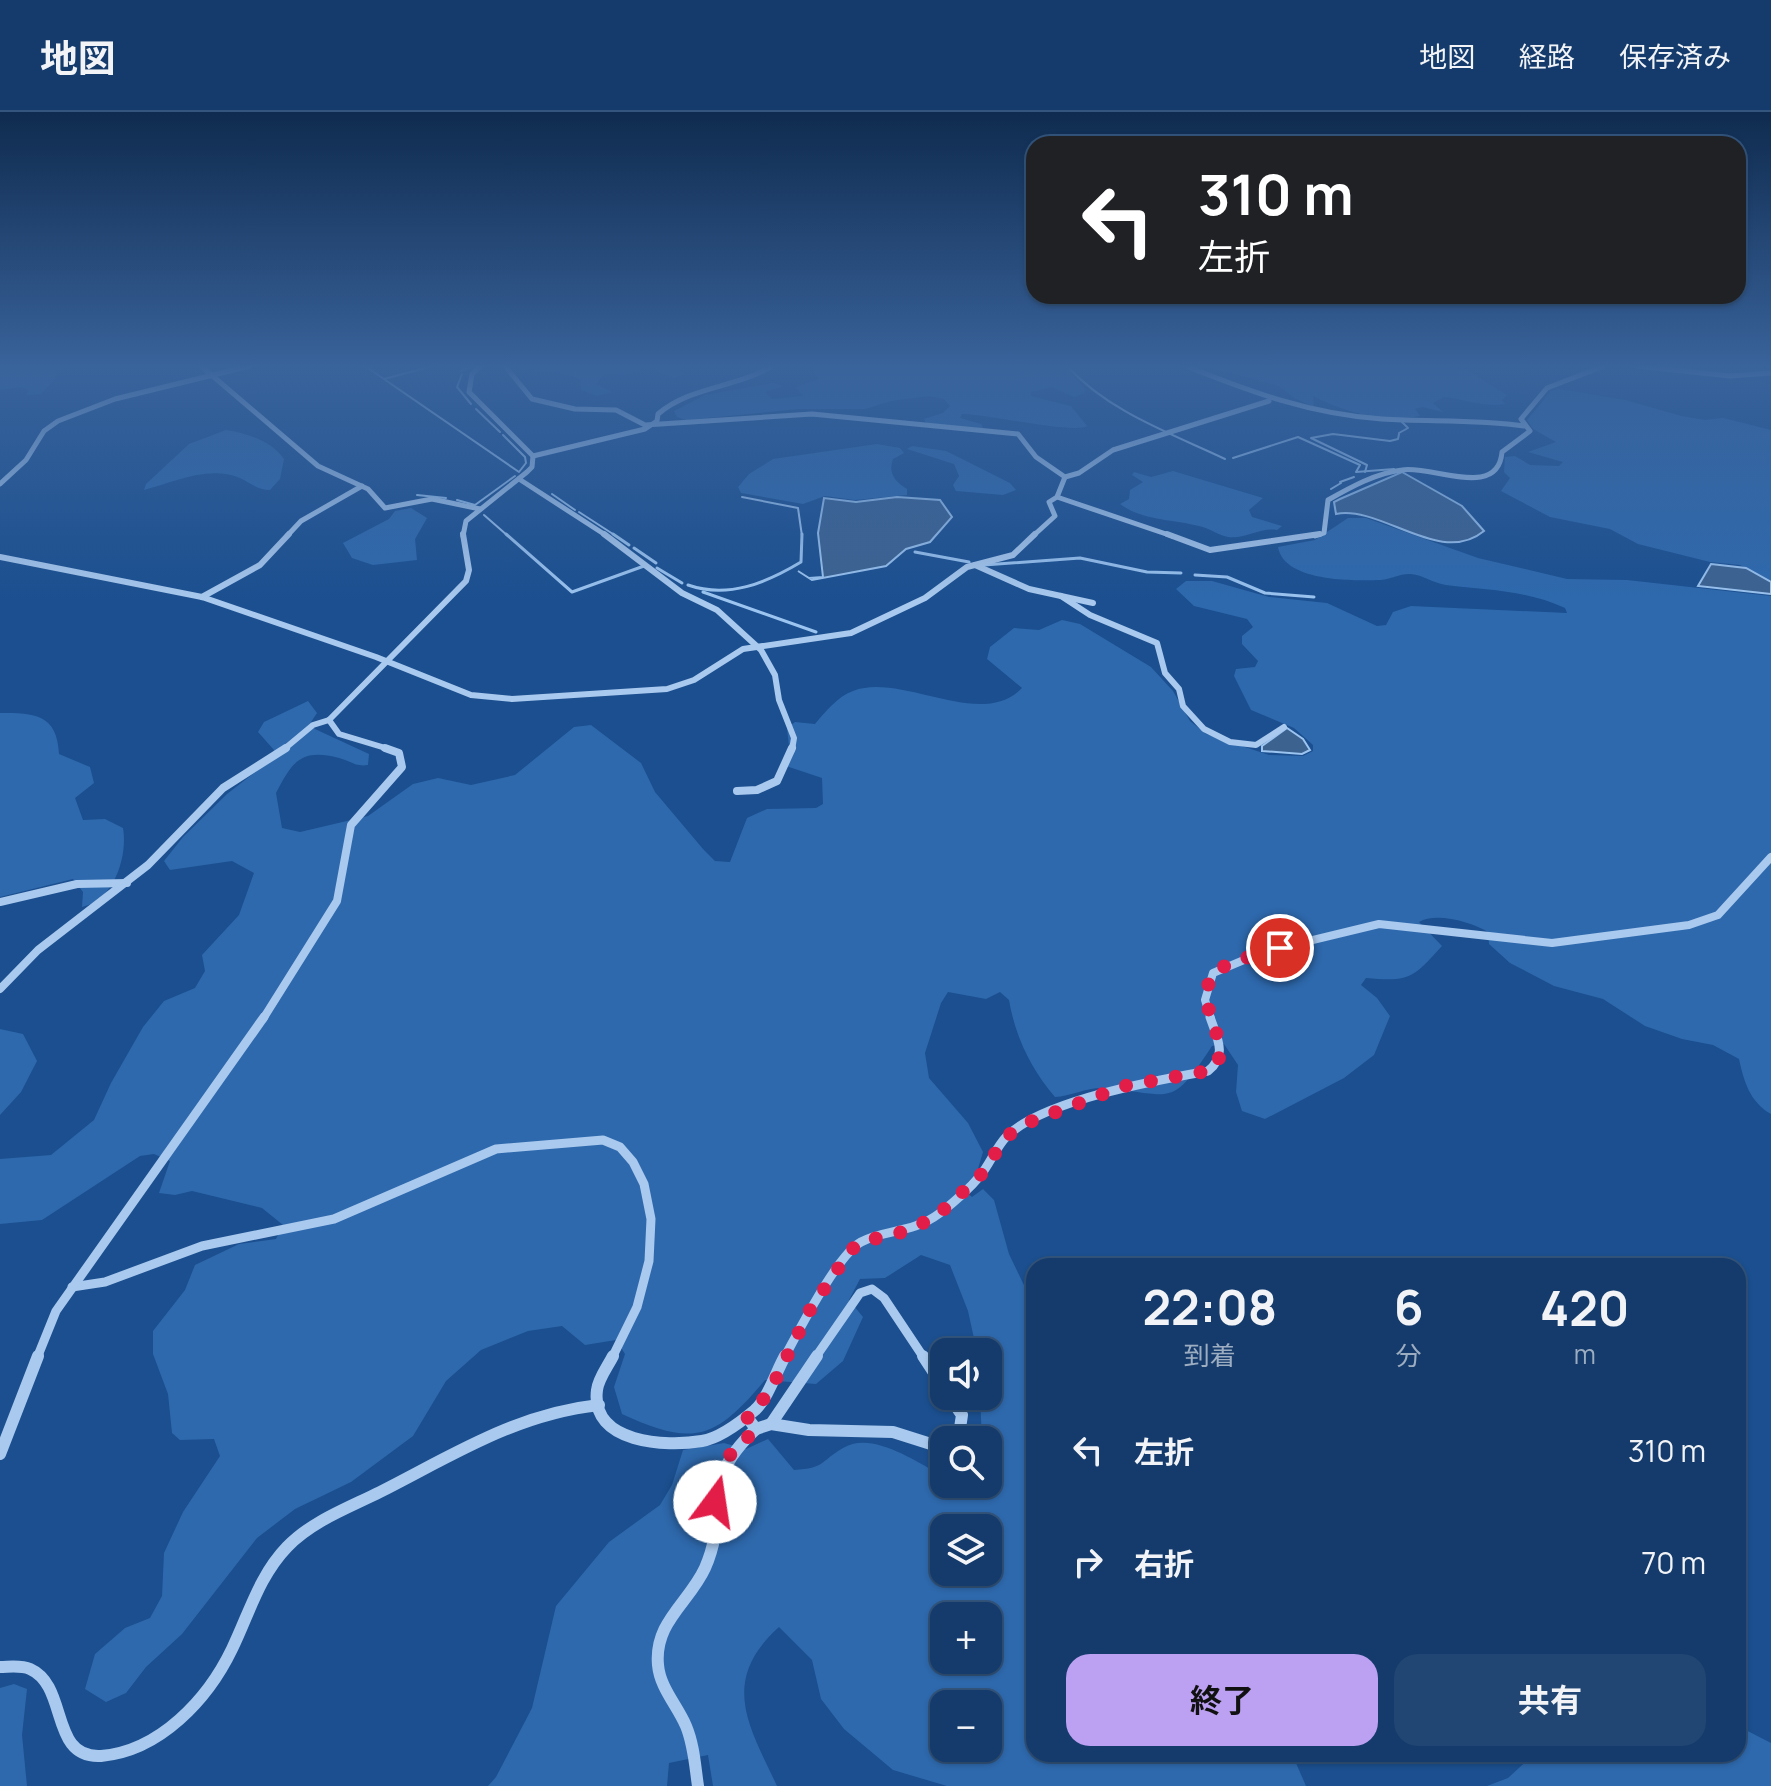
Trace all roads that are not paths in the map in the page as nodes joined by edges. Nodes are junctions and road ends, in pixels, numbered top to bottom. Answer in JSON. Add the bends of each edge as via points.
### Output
{"nodes":[{"id":1,"x":36,"y":444,"type":"edge"},
{"id":2,"x":292,"y":444,"type":"edge"},
{"id":3,"x":521,"y":444,"type":"edge"},
{"id":4,"x":580,"y":444,"type":"edge"},
{"id":5,"x":1026,"y":444,"type":"edge"},
{"id":6,"x":1134,"y":444,"type":"edge"},
{"id":7,"x":1513,"y":444,"type":"edge"},
{"id":8,"x":533,"y":456,"type":"junction"},
{"id":9,"x":1065,"y":477,"type":"junction"},
{"id":10,"x":519,"y":479,"type":"junction"},
{"id":11,"x":0,"y":484,"type":"edge"},
{"id":12,"x":362,"y":486,"type":"junction"},
{"id":13,"x":1057,"y":497,"type":"junction"},
{"id":14,"x":480,"y":509,"type":"junction"},
{"id":15,"x":0,"y":557,"type":"edge"},
{"id":16,"x":974,"y":564,"type":"junction"},
{"id":17,"x":1061,"y":596,"type":"junction"},
{"id":18,"x":202,"y":597,"type":"junction"},
{"id":19,"x":1093,"y":603,"type":"dead end"},
{"id":20,"x":1157,"y":643,"type":"junction"},
{"id":21,"x":758,"y":646,"type":"junction"},
{"id":22,"x":1169,"y":648,"type":"dead end"},
{"id":23,"x":385,"y":661,"type":"junction"},
{"id":24,"x":329,"y":720,"type":"junction"},
{"id":25,"x":1284,"y":727,"type":"dead end"},
{"id":26,"x":737,"y":791,"type":"dead end"},
{"id":27,"x":1771,"y":857,"type":"edge"},
{"id":28,"x":127,"y":883,"type":"junction"},
{"id":29,"x":0,"y":902,"type":"edge"},
{"id":30,"x":0,"y":989,"type":"edge"},
{"id":31,"x":72,"y":1287,"type":"junction"},
{"id":32,"x":930,"y":1367,"type":"edge"},
{"id":33,"x":599,"y":1405,"type":"junction"},
{"id":34,"x":747,"y":1417,"type":"junction"},
{"id":35,"x":771,"y":1424,"type":"junction"},
{"id":36,"x":756,"y":1429,"type":"junction"},
{"id":37,"x":930,"y":1444,"type":"edge"},
{"id":38,"x":0,"y":1454,"type":"edge"},
{"id":39,"x":0,"y":1667,"type":"edge"},
{"id":40,"x":698,"y":1786,"type":"edge"}],
"edges":[{"from":1,"to":11,"type":"street"},
{"from":2,"to":12,"type":"street","via":[[318,466]]},
{"from":3,"to":8,"type":"street"},
{"from":4,"to":8,"type":"street"},
{"from":5,"to":9,"type":"street"},
{"from":6,"to":9,"type":"street","via":[[1106,453],[1087,471]]},
{"from":7,"to":13,"type":"street","via":[[1502,452],[1494,475],[1396,470],[1328,500],[1324,533],[1286,542],[1210,550]]},
{"from":8,"to":10,"type":"street","via":[[532,467]]},
{"from":9,"to":13,"type":"street"},
{"from":10,"to":14,"type":"street"},
{"from":10,"to":21,"type":"street","via":[[634,554],[682,593],[717,610]]},
{"from":12,"to":14,"type":"street","via":[[385,508],[432,499]]},
{"from":12,"to":18,"type":"street","via":[[301,521],[260,565]]},
{"from":13,"to":16,"type":"street","via":[[1049,502],[1055,511],[1052,520],[1018,551]]},
{"from":14,"to":23,"type":"street","via":[[462,528],[466,581]]},
{"from":15,"to":18,"type":"street"},
{"from":16,"to":17,"type":"street","via":[[1029,589]]},
{"from":16,"to":21,"type":"street","via":[[925,598],[851,633]]},
{"from":17,"to":19,"type":"street"},
{"from":17,"to":20,"type":"street","via":[[1074,608]]},
{"from":18,"to":23,"type":"street"},
{"from":20,"to":22,"type":"street"},
{"from":20,"to":25,"type":"street","via":[[1165,673],[1179,689],[1183,706],[1204,729],[1230,742],[1256,745]]},
{"from":21,"to":23,"type":"street","via":[[735,652],[681,686],[555,698],[488,699]]},
{"from":21,"to":26,"type":"street","via":[[775,675],[794,738],[790,759],[777,781]]},
{"from":23,"to":24,"type":"street"},
{"from":24,"to":28,"type":"street","via":[[313,725],[243,772]]},
{"from":24,"to":31,"type":"street","via":[[344,737],[399,753],[402,767],[351,825],[337,901],[329,916],[252,1035]]},
{"from":27,"to":34,"type":"street","via":[[1718,915],[1689,925],[1552,943],[1379,924],[1232,962],[1213,973],[1205,1000],[1221,1051],[1218,1063],[1208,1071],[1095,1095],[1027,1123],[1007,1136],[980,1176],[940,1213],[911,1230],[861,1242],[810,1310],[769,1393]]},
{"from":28,"to":29,"type":"street","via":[[77,884]]},
{"from":28,"to":30,"type":"street","via":[[38,950]]},
{"from":31,"to":33,"type":"street","via":[[105,1282],[202,1246],[334,1219],[496,1149],[603,1140],[620,1147],[633,1162],[651,1219],[649,1261],[637,1307],[597,1389]]},
{"from":31,"to":38,"type":"street","via":[[56,1311]]},
{"from":32,"to":35,"type":"street","via":[[884,1298],[872,1289],[860,1293]]},
{"from":33,"to":34,"type":"street","via":[[621,1435],[645,1442],[702,1441]]},
{"from":33,"to":39,"type":"street","via":[[509,1422],[322,1520],[288,1546],[267,1572],[226,1662],[199,1702],[133,1750],[96,1757],[79,1754],[65,1739],[44,1678],[29,1668]]},
{"from":34,"to":36,"type":"street"},
{"from":35,"to":36,"type":"street"},
{"from":35,"to":37,"type":"street","via":[[893,1432]]},
{"from":36,"to":40,"type":"street","via":[[726,1459],[708,1559],[692,1589],[665,1620],[659,1643],[663,1688],[688,1730]]}]}
